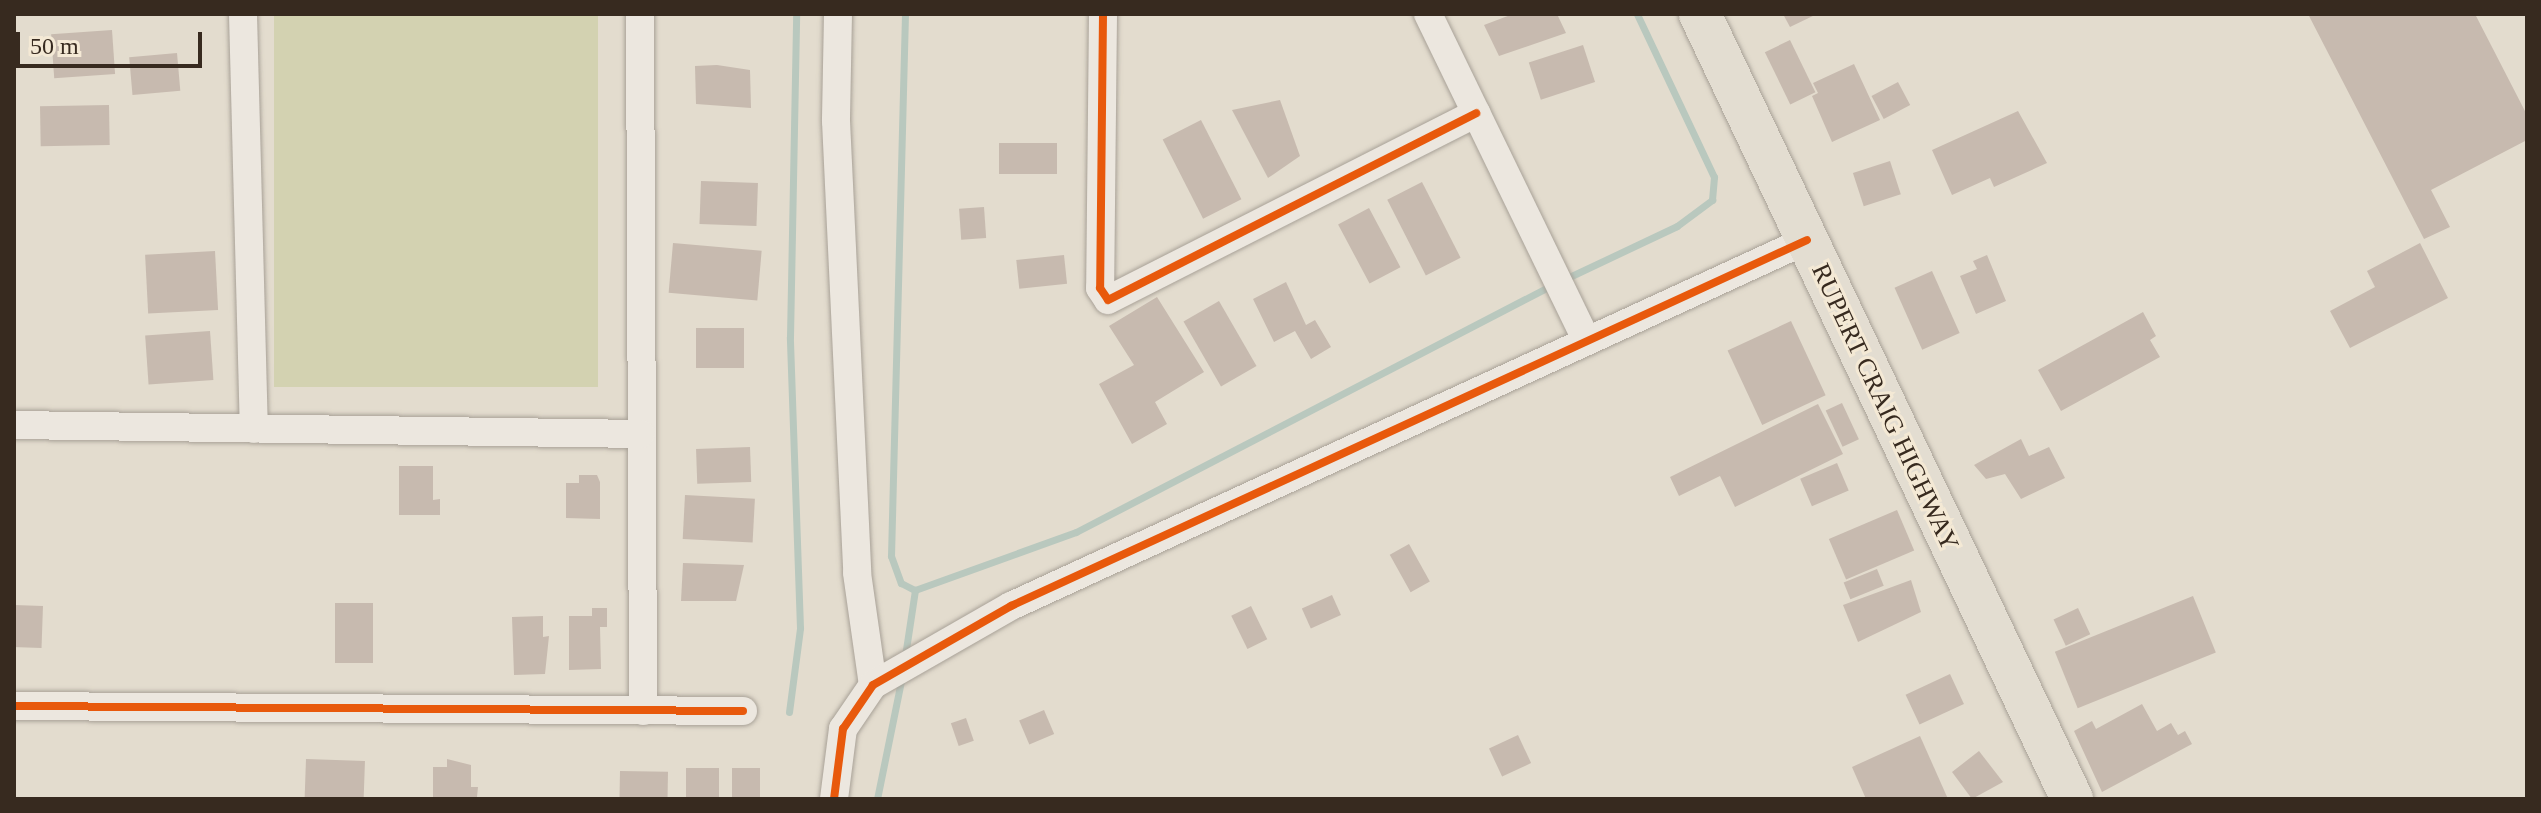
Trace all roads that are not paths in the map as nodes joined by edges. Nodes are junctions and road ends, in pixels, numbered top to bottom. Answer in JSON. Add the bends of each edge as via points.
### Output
{"nodes":[{"id":1,"x":243,"y":14,"type":"edge"},
{"id":2,"x":640,"y":14,"type":"edge"},
{"id":3,"x":838,"y":14,"type":"edge"},
{"id":4,"x":1103,"y":14,"type":"edge"},
{"id":5,"x":1428,"y":14,"type":"edge"},
{"id":6,"x":1700,"y":14,"type":"edge"},
{"id":7,"x":1476,"y":113,"type":"junction"},
{"id":8,"x":1807,"y":240,"type":"junction"},
{"id":9,"x":1586,"y":340,"type":"junction"},
{"id":10,"x":14,"y":425,"type":"edge"},
{"id":11,"x":254,"y":429,"type":"junction"},
{"id":12,"x":641,"y":434,"type":"junction"},
{"id":13,"x":873,"y":685,"type":"junction"},
{"id":14,"x":14,"y":706,"type":"edge"},
{"id":15,"x":643,"y":711,"type":"junction"},
{"id":16,"x":743,"y":711,"type":"dead end"},
{"id":17,"x":834,"y":799,"type":"edge"},
{"id":18,"x":2072,"y":799,"type":"edge"}],
"edges":[{"from":1,"to":11,"type":"street"},
{"from":2,"to":12,"type":"street"},
{"from":3,"to":13,"type":"street","via":[[836,121],[857,573]]},
{"from":4,"to":7,"type":"street","via":[[1100,288],[1108,300]]},
{"from":5,"to":7,"type":"street"},
{"from":6,"to":8,"type":"main road","name":"RUPERT CRAIG HIGHWAY"},
{"from":7,"to":9,"type":"street"},
{"from":8,"to":9,"type":"street"},
{"from":8,"to":18,"type":"main road","name":"RUPERT CRAIG HIGHWAY"},
{"from":9,"to":13,"type":"street","via":[[1011,606]]},
{"from":10,"to":11,"type":"street"},
{"from":11,"to":12,"type":"street"},
{"from":12,"to":15,"type":"street"},
{"from":13,"to":17,"type":"street","via":[[843,729]]},
{"from":14,"to":15,"type":"street"},
{"from":15,"to":16,"type":"street"}]}
